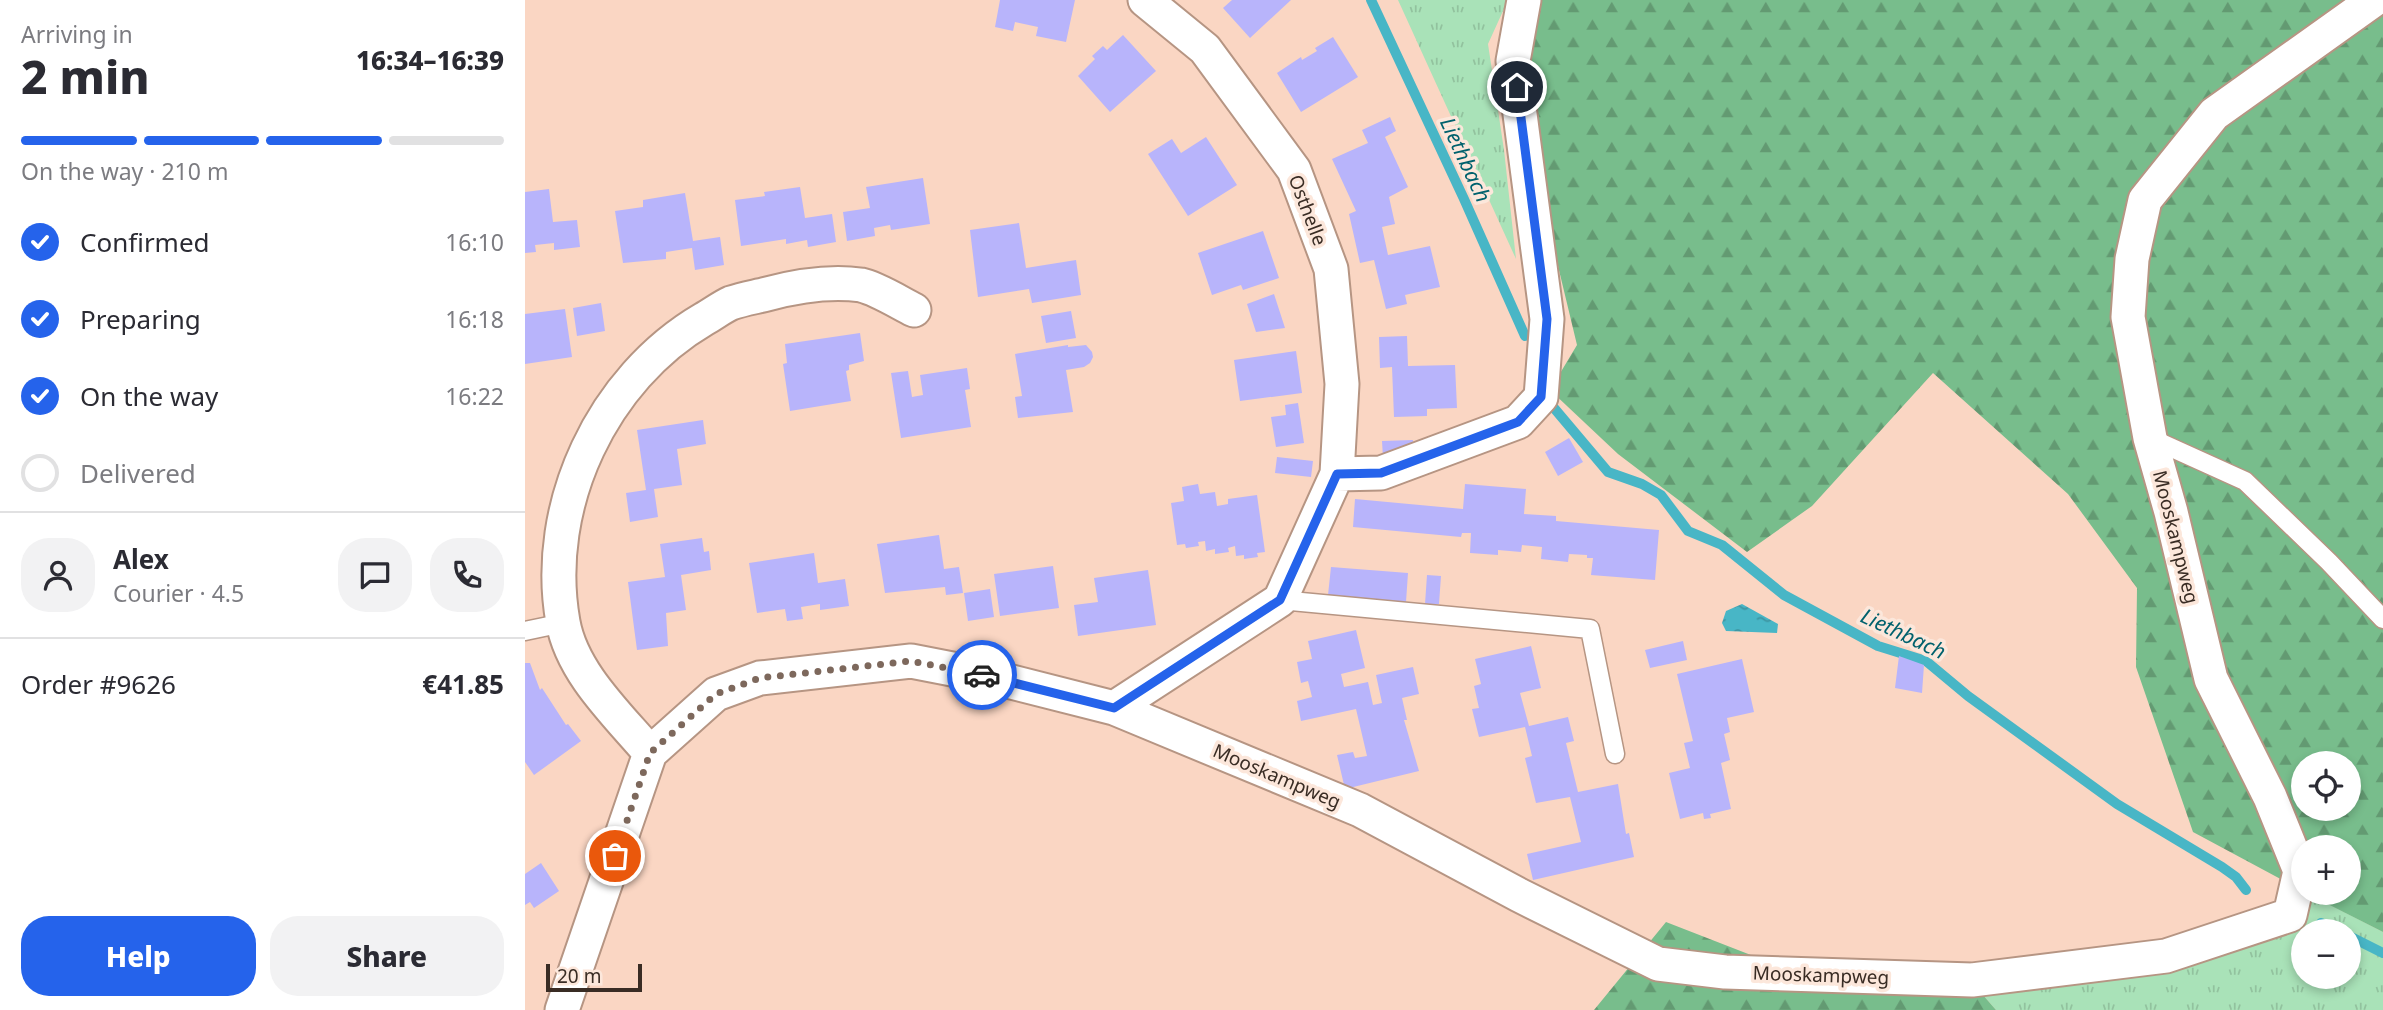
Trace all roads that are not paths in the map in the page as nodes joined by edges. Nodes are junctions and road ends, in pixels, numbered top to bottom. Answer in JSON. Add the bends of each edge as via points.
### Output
{"nodes":[{"id":1,"x":1145,"y":0,"type":"edge"},
{"id":2,"x":1524,"y":0,"type":"edge"},
{"id":3,"x":2374,"y":0,"type":"edge"},
{"id":4,"x":914,"y":310,"type":"dead end"},
{"id":5,"x":2150,"y":438,"type":"junction"},
{"id":6,"x":1337,"y":474,"type":"junction"},
{"id":7,"x":1280,"y":600,"type":"junction"},
{"id":8,"x":2383,"y":619,"type":"edge"},
{"id":9,"x":563,"y":623,"type":"junction"},
{"id":10,"x":525,"y":631,"type":"edge"},
{"id":11,"x":1114,"y":708,"type":"junction"},
{"id":12,"x":650,"y":753,"type":"junction"},
{"id":13,"x":1615,"y":754,"type":"dead end"},
{"id":14,"x":562,"y":1010,"type":"edge"}],
"edges":[{"from":1,"to":6,"type":"street","name":"Osthelle","via":[[1205,48],[1294,170],[1331,269],[1342,384]]},
{"from":2,"to":6,"type":"street","via":[[1513,61],[1547,319],[1541,397],[1518,422],[1381,473]]},
{"from":3,"to":5,"type":"street","name":"Mooskampweg","via":[[2214,114],[2145,200],[2131,258],[2128,317]]},
{"from":4,"to":9,"type":"street","via":[[864,286],[785,289],[730,303],[684,331],[646,363],[611,404],[585,454],[571,496],[561,539]]},
{"from":5,"to":8,"type":"lane","via":[[2245,481]]},
{"from":5,"to":11,"type":"street","name":"Mooskampweg","via":[[2211,679],[2270,797],[2300,871],[2290,915],[2166,956],[1972,980],[1725,972],[1658,964],[1360,810]]},
{"from":6,"to":7,"type":"street","name":"Osthelle"},
{"from":7,"to":11,"type":"street"},
{"from":7,"to":13,"type":"lane","via":[[1590,629]]},
{"from":9,"to":10,"type":"lane"},
{"from":9,"to":12,"type":"street","via":[[590,682]]},
{"from":11,"to":12,"type":"street","name":"Mooskampweg","via":[[911,661],[760,678],[716,694]]},
{"from":12,"to":14,"type":"street","name":"Mooskampweg"}]}
